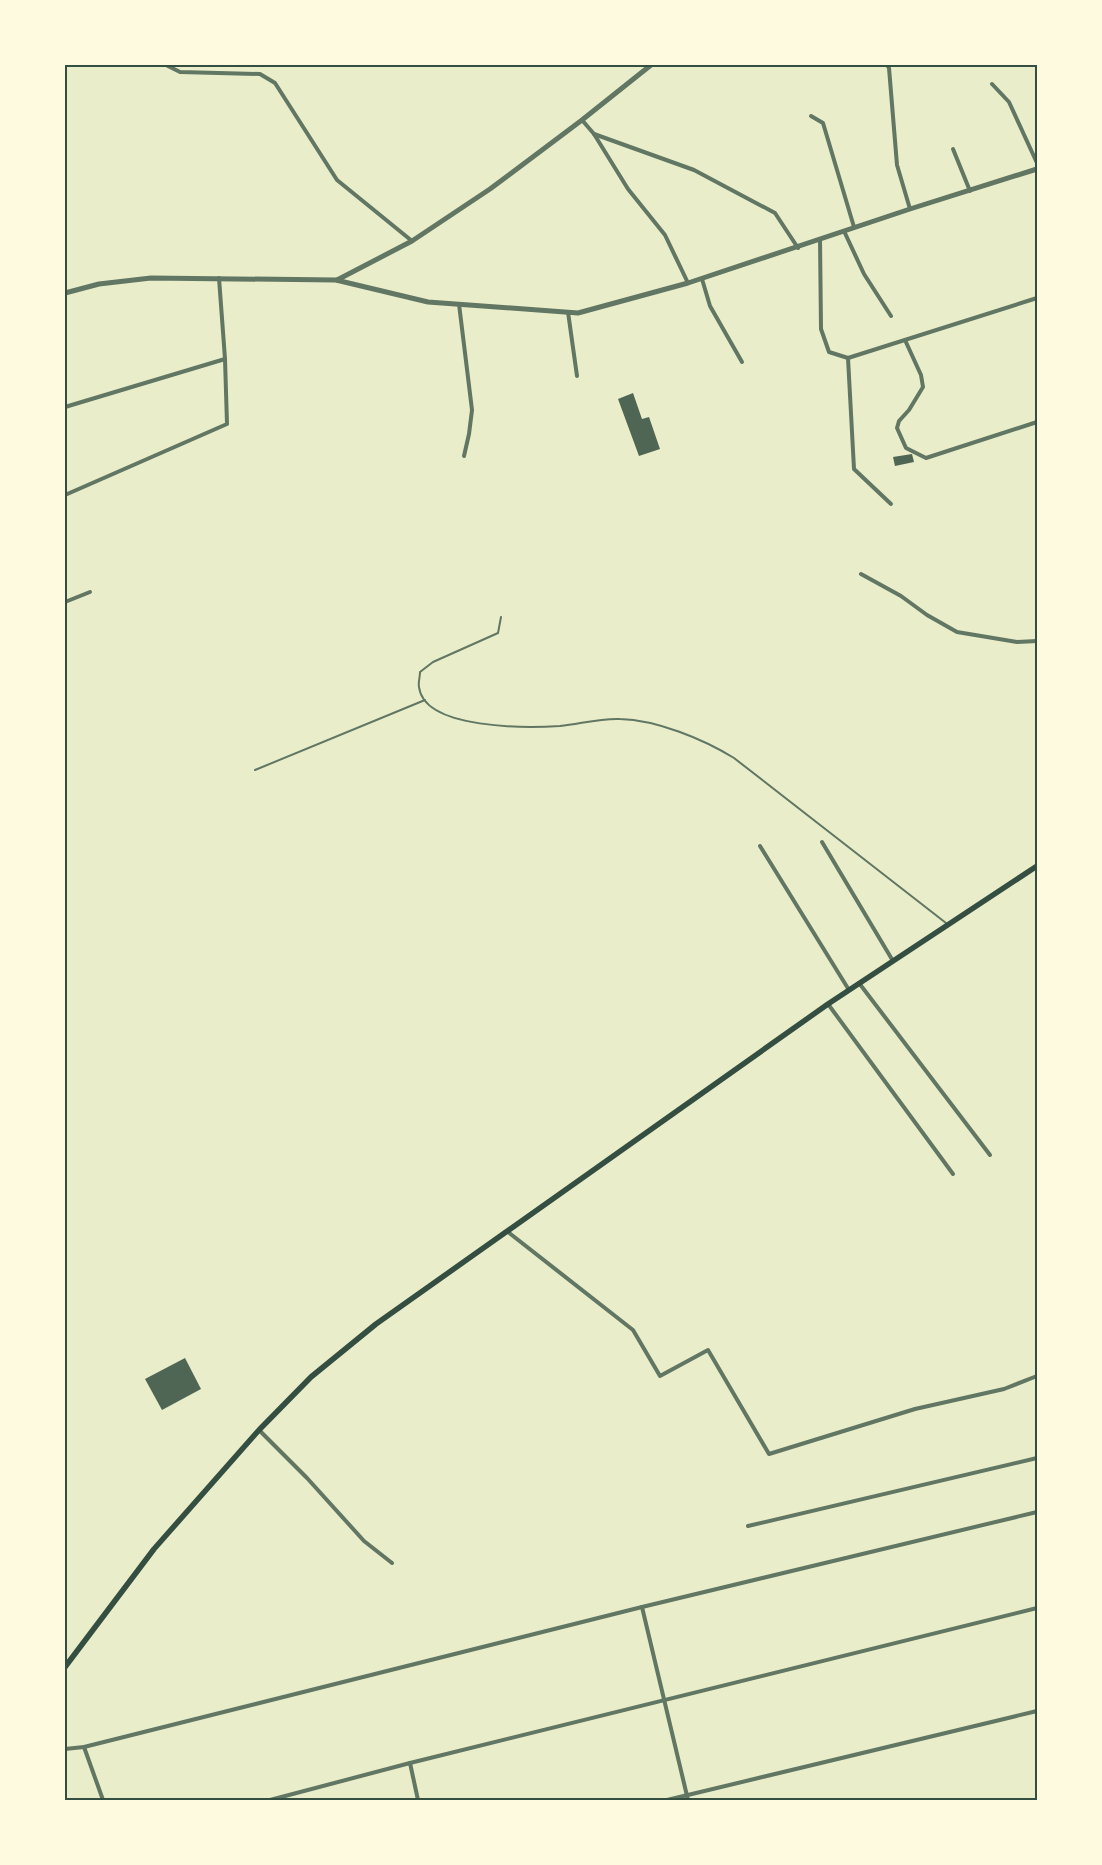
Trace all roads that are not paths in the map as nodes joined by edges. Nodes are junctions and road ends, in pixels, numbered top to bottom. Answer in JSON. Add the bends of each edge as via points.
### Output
{"nodes":[{"id":1,"x":166,"y":65,"type":"edge"},
{"id":2,"x":651,"y":65,"type":"edge"},
{"id":3,"x":887,"y":65,"type":"edge"},
{"id":4,"x":992,"y":84,"type":"dead end"},
{"id":5,"x":811,"y":116,"type":"dead end"},
{"id":6,"x":582,"y":120,"type":"junction"},
{"id":7,"x":594,"y":134,"type":"junction"},
{"id":8,"x":953,"y":149,"type":"dead end"},
{"id":9,"x":1037,"y":163,"type":"edge"},
{"id":10,"x":1037,"y":170,"type":"edge"},
{"id":11,"x":970,"y":191,"type":"junction"},
{"id":12,"x":910,"y":209,"type":"junction"},
{"id":13,"x":854,"y":227,"type":"junction"},
{"id":14,"x":844,"y":231,"type":"junction"},
{"id":15,"x":412,"y":240,"type":"junction"},
{"id":16,"x":820,"y":240,"type":"junction"},
{"id":17,"x":798,"y":248,"type":"junction"},
{"id":18,"x":219,"y":278,"type":"junction"},
{"id":19,"x":702,"y":279,"type":"junction"},
{"id":20,"x":336,"y":280,"type":"junction"},
{"id":21,"x":688,"y":283,"type":"junction"},
{"id":22,"x":65,"y":292,"type":"edge"},
{"id":23,"x":1037,"y":298,"type":"edge"},
{"id":24,"x":459,"y":304,"type":"junction"},
{"id":25,"x":568,"y":312,"type":"junction"},
{"id":26,"x":891,"y":316,"type":"dead end"},
{"id":27,"x":905,"y":340,"type":"junction"},
{"id":28,"x":848,"y":358,"type":"junction"},
{"id":29,"x":226,"y":359,"type":"junction"},
{"id":30,"x":742,"y":362,"type":"dead end"},
{"id":31,"x":577,"y":376,"type":"dead end"},
{"id":32,"x":65,"y":407,"type":"edge"},
{"id":33,"x":1037,"y":422,"type":"edge"},
{"id":34,"x":464,"y":456,"type":"dead end"},
{"id":35,"x":65,"y":495,"type":"edge"},
{"id":36,"x":891,"y":504,"type":"dead end"},
{"id":37,"x":861,"y":574,"type":"dead end"},
{"id":38,"x":90,"y":592,"type":"dead end"},
{"id":39,"x":65,"y":602,"type":"edge"},
{"id":40,"x":501,"y":618,"type":"dead end"},
{"id":41,"x":1037,"y":641,"type":"edge"},
{"id":42,"x":425,"y":700,"type":"junction"},
{"id":43,"x":255,"y":770,"type":"dead end"},
{"id":44,"x":822,"y":842,"type":"dead end"},
{"id":45,"x":760,"y":846,"type":"dead end"},
{"id":46,"x":1037,"y":866,"type":"edge"},
{"id":47,"x":948,"y":924,"type":"junction"},
{"id":48,"x":893,"y":961,"type":"junction"},
{"id":49,"x":859,"y":983,"type":"junction"},
{"id":50,"x":849,"y":990,"type":"junction"},
{"id":51,"x":828,"y":1004,"type":"junction"},
{"id":52,"x":990,"y":1155,"type":"dead end"},
{"id":53,"x":953,"y":1174,"type":"dead end"},
{"id":54,"x":508,"y":1232,"type":"junction"},
{"id":55,"x":1037,"y":1376,"type":"edge"},
{"id":56,"x":258,"y":1430,"type":"junction"},
{"id":57,"x":1037,"y":1458,"type":"edge"},
{"id":58,"x":1037,"y":1512,"type":"edge"},
{"id":59,"x":748,"y":1526,"type":"dead end"},
{"id":60,"x":392,"y":1563,"type":"dead end"},
{"id":61,"x":642,"y":1607,"type":"junction"},
{"id":62,"x":1037,"y":1608,"type":"edge"},
{"id":63,"x":65,"y":1667,"type":"edge"},
{"id":64,"x":664,"y":1701,"type":"junction"},
{"id":65,"x":1037,"y":1711,"type":"edge"},
{"id":66,"x":84,"y":1747,"type":"junction"},
{"id":67,"x":65,"y":1749,"type":"edge"},
{"id":68,"x":410,"y":1763,"type":"junction"},
{"id":69,"x":687,"y":1794,"type":"junction"},
{"id":70,"x":103,"y":1800,"type":"edge"},
{"id":71,"x":270,"y":1800,"type":"edge"},
{"id":72,"x":418,"y":1800,"type":"edge"},
{"id":73,"x":667,"y":1800,"type":"edge"},
{"id":74,"x":688,"y":1800,"type":"edge"}],
"edges":[{"from":1,"to":15,"type":"street","via":[[180,72],[260,74],[275,83],[337,180]]},
{"from":2,"to":6,"type":"street"},
{"from":3,"to":12,"type":"street","via":[[897,165]]},
{"from":4,"to":9,"type":"street","via":[[1009,102]]},
{"from":5,"to":13,"type":"street","via":[[823,123]]},
{"from":6,"to":7,"type":"street"},
{"from":6,"to":15,"type":"street","via":[[490,189]]},
{"from":7,"to":17,"type":"street","via":[[694,170],[774,213]]},
{"from":7,"to":21,"type":"street","via":[[628,189],[665,235]]},
{"from":8,"to":11,"type":"street"},
{"from":10,"to":11,"type":"street"},
{"from":11,"to":12,"type":"street"},
{"from":12,"to":13,"type":"street"},
{"from":13,"to":14,"type":"street"},
{"from":14,"to":16,"type":"street"},
{"from":14,"to":26,"type":"street","via":[[864,274]]},
{"from":15,"to":20,"type":"street"},
{"from":16,"to":17,"type":"street"},
{"from":16,"to":28,"type":"street","via":[[821,329],[829,352]]},
{"from":17,"to":19,"type":"street"},
{"from":18,"to":20,"type":"street"},
{"from":18,"to":22,"type":"street","via":[[151,278]]},
{"from":18,"to":29,"type":"street"},
{"from":19,"to":21,"type":"street"},
{"from":19,"to":30,"type":"street","via":[[710,306]]},
{"from":20,"to":24,"type":"street","via":[[428,302]]},
{"from":21,"to":25,"type":"street","via":[[578,313]]},
{"from":23,"to":27,"type":"street"},
{"from":24,"to":25,"type":"street"},
{"from":24,"to":34,"type":"street","via":[[472,410]]},
{"from":25,"to":31,"type":"street"},
{"from":27,"to":28,"type":"street"},
{"from":27,"to":33,"type":"street","via":[[923,387],[899,420],[897,428],[906,448],[926,458]]},
{"from":28,"to":36,"type":"street","via":[[854,469]]},
{"from":29,"to":32,"type":"street"},
{"from":29,"to":35,"type":"street","via":[[227,424]]},
{"from":37,"to":41,"type":"street","via":[[957,632],[1017,642]]},
{"from":38,"to":39,"type":"street"},
{"from":40,"to":42,"type":"lane","via":[[498,633],[433,662],[420,672],[419,688]]},
{"from":42,"to":43,"type":"lane"},
{"from":42,"to":47,"type":"lane","via":[[437,711],[464,721],[503,727],[559,726],[619,719],[656,725],[707,743],[734,758]]},
{"from":44,"to":48,"type":"street"},
{"from":45,"to":50,"type":"street"},
{"from":46,"to":47,"type":"main road"},
{"from":47,"to":48,"type":"main road"},
{"from":48,"to":49,"type":"main road"},
{"from":49,"to":50,"type":"main road"},
{"from":49,"to":52,"type":"street"},
{"from":50,"to":51,"type":"main road"},
{"from":51,"to":53,"type":"street"},
{"from":51,"to":54,"type":"main road"},
{"from":54,"to":55,"type":"street","via":[[633,1330],[660,1376],[708,1350],[769,1454],[916,1409],[1004,1389]]},
{"from":54,"to":56,"type":"main road","via":[[376,1324],[311,1377]]},
{"from":56,"to":60,"type":"street","via":[[364,1541]]},
{"from":56,"to":63,"type":"main road","via":[[154,1549]]},
{"from":57,"to":59,"type":"street"},
{"from":58,"to":61,"type":"street"},
{"from":61,"to":64,"type":"street"},
{"from":61,"to":66,"type":"street"},
{"from":62,"to":64,"type":"street"},
{"from":64,"to":68,"type":"street"},
{"from":64,"to":69,"type":"street"},
{"from":65,"to":69,"type":"street"},
{"from":66,"to":67,"type":"street"},
{"from":66,"to":70,"type":"street"},
{"from":68,"to":71,"type":"street"},
{"from":68,"to":72,"type":"street"},
{"from":69,"to":73,"type":"street"},
{"from":69,"to":74,"type":"street"}]}
